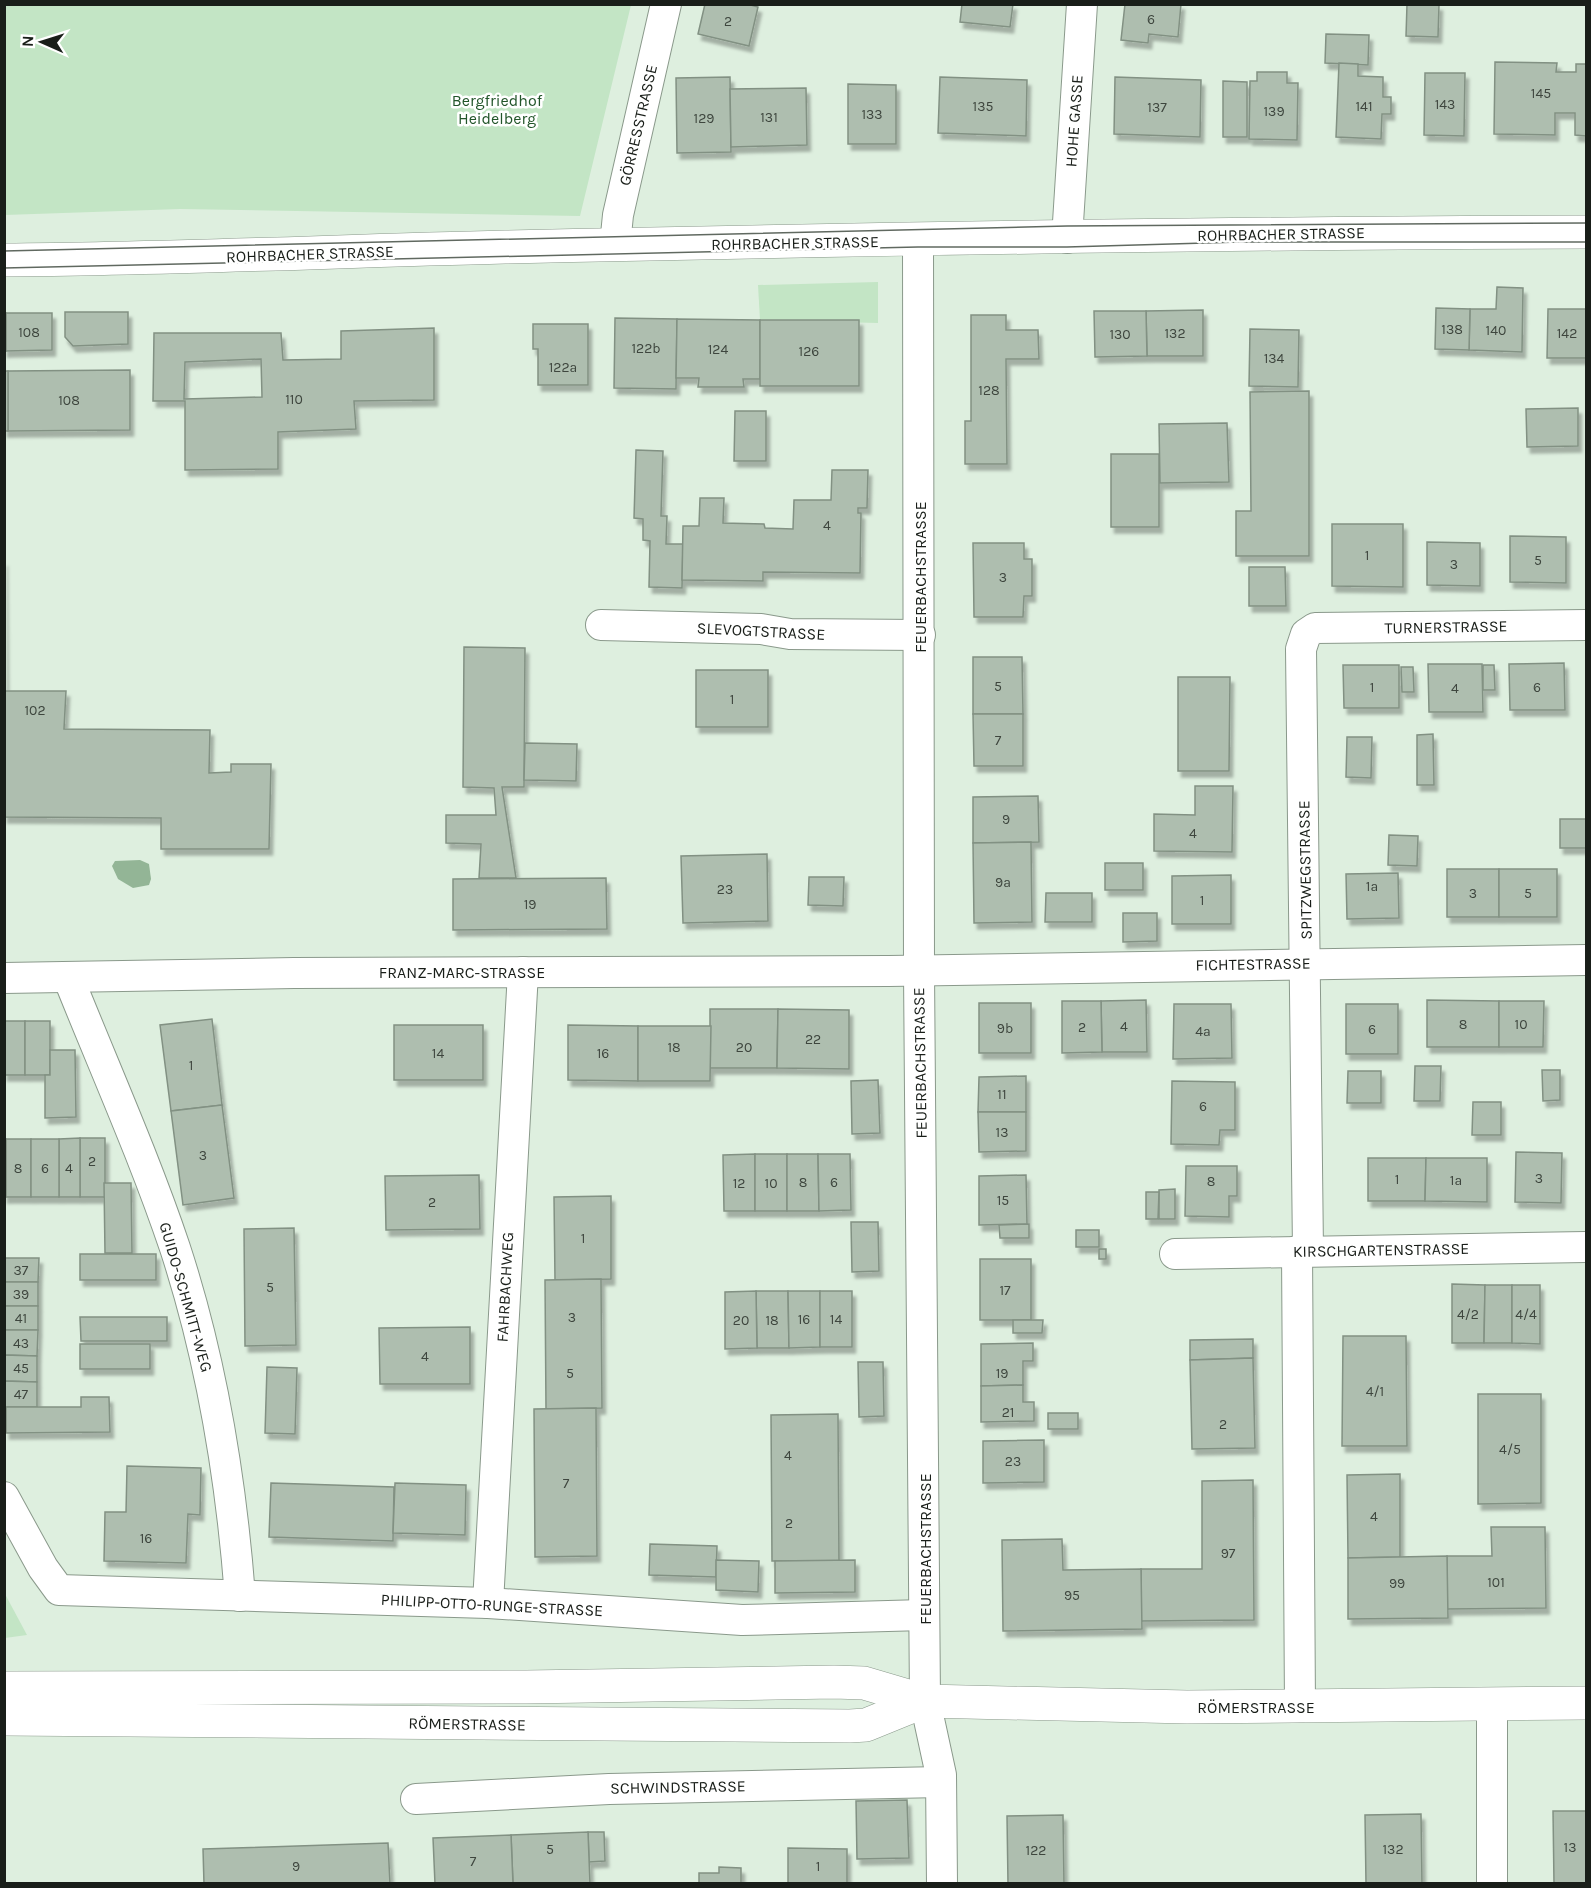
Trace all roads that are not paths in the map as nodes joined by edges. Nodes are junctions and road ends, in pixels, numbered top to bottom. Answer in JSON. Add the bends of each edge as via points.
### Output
{"nodes":[{"id":1,"x":666,"y":4,"type":"edge"},
{"id":2,"x":1082,"y":4,"type":"edge"},
{"id":3,"x":1587,"y":232,"type":"edge"},
{"id":4,"x":1067,"y":238,"type":"junction"},
{"id":5,"x":918,"y":241,"type":"junction"},
{"id":6,"x":615,"y":245,"type":"junction"},
{"id":7,"x":4,"y":260,"type":"edge"},
{"id":8,"x":602,"y":625,"type":"dead end"},
{"id":9,"x":1587,"y":625,"type":"edge"},
{"id":10,"x":1306,"y":634,"type":"joint"},
{"id":11,"x":920,"y":635,"type":"junction"},
{"id":12,"x":1587,"y":960,"type":"edge"},
{"id":13,"x":1307,"y":963,"type":"junction"},
{"id":14,"x":919,"y":971,"type":"junction"},
{"id":15,"x":523,"y":972,"type":"junction"},
{"id":16,"x":68,"y":977,"type":"junction"},
{"id":17,"x":4,"y":978,"type":"edge"},
{"id":18,"x":1587,"y":1247,"type":"edge"},
{"id":19,"x":1303,"y":1251,"type":"junction"},
{"id":20,"x":1175,"y":1254,"type":"dead end"},
{"id":21,"x":4,"y":1497,"type":"edge"},
{"id":22,"x":240,"y":1596,"type":"junction"},
{"id":23,"x":488,"y":1602,"type":"junction"},
{"id":24,"x":924,"y":1615,"type":"junction"},
{"id":25,"x":4,"y":1688,"type":"edge"},
{"id":26,"x":925,"y":1701,"type":"junction"},
{"id":27,"x":1587,"y":1703,"type":"edge"},
{"id":28,"x":1492,"y":1705,"type":"junction"},
{"id":29,"x":1300,"y":1707,"type":"junction"},
{"id":30,"x":4,"y":1719,"type":"edge"},
{"id":31,"x":941,"y":1782,"type":"junction"},
{"id":32,"x":416,"y":1799,"type":"dead end"},
{"id":33,"x":942,"y":1884,"type":"edge"},
{"id":34,"x":1492,"y":1884,"type":"edge"}],
"edges":[{"from":1,"to":6,"type":"street","name":"GÖRRESSTRASSE","via":[[618,215]]},
{"from":2,"to":4,"type":"street","name":"HOHE GASSE"},
{"from":3,"to":4,"type":"main road","name":"ROHRBACHER STRASSE"},
{"from":4,"to":5,"type":"main road","name":"ROHRBACHER STRASSE"},
{"from":5,"to":6,"type":"main road","name":"ROHRBACHER STRASSE"},
{"from":5,"to":11,"type":"street","name":"FEUERBACHSTRASSE"},
{"from":6,"to":7,"type":"main road","name":"ROHRBACHER STRASSE"},
{"from":8,"to":11,"type":"street","name":"SLEVOGTSTRASSE","via":[[761,629],[790,634]]},
{"from":9,"to":10,"type":"street","name":"TURNERSTRASSE","via":[[1315,628]]},
{"from":10,"to":13,"type":"street","name":"SPITZWEGSTRASSE","via":[[1301,649]]},
{"from":11,"to":14,"type":"street","name":"FEUERBACHSTRASSE"},
{"from":12,"to":13,"type":"street","name":"FICHTESTRASSE"},
{"from":13,"to":14,"type":"street","name":"FICHTESTRASSE"},
{"from":13,"to":19,"type":"street","name":"SPITZWEGSTRASSE"},
{"from":14,"to":15,"type":"street","name":"FRANZ-MARC-STRASSE"},
{"from":14,"to":24,"type":"street","name":"FEUERBACHSTRASSE"},
{"from":15,"to":16,"type":"street","name":"FRANZ-MARC-STRASSE"},
{"from":15,"to":23,"type":"street","name":"FAHRBACHWEG"},
{"from":16,"to":17,"type":"street","name":"FRANZ-MARC-STRASSE"},
{"from":16,"to":22,"type":"street","name":"GUIDO-SCHMITT-WEG","via":[[175,1248],[200,1335],[230,1479]]},
{"from":18,"to":19,"type":"street","name":"KIRSCHGARTENSTRASSE"},
{"from":19,"to":20,"type":"street","name":"KIRSCHGARTENSTRASSE"},
{"from":19,"to":29,"type":"street","name":"SPITZWEGSTRASSE"},
{"from":21,"to":22,"type":"street","name":"PHILIPP-OTTO-RUNGE-STRASSE","via":[[59,1590]]},
{"from":22,"to":23,"type":"street","name":"PHILIPP-OTTO-RUNGE-STRASSE"},
{"from":23,"to":24,"type":"street","name":"PHILIPP-OTTO-RUNGE-STRASSE","via":[[742,1620]]},
{"from":24,"to":26,"type":"street","name":"FEUERBACHSTRASSE"},
{"from":25,"to":26,"type":"main road","name":"RÖMERSTRASSE","via":[[526,1688],[834,1682],[864,1683]]},
{"from":26,"to":29,"type":"main road","name":"RÖMERSTRASSE"},
{"from":26,"to":30,"type":"main road","name":"RÖMERSTRASSE","via":[[866,1725],[850,1726]]},
{"from":26,"to":31,"type":"street","name":"FEUERBACHSTRASSE"},
{"from":27,"to":28,"type":"main road","name":"RÖMERSTRASSE"},
{"from":28,"to":29,"type":"main road","name":"RÖMERSTRASSE"},
{"from":28,"to":34,"type":"street"},
{"from":31,"to":32,"type":"street","name":"SCHWINDSTRASSE","via":[[609,1789]]},
{"from":31,"to":33,"type":"street","name":"FEUERBACHSTRASSE"}]}
